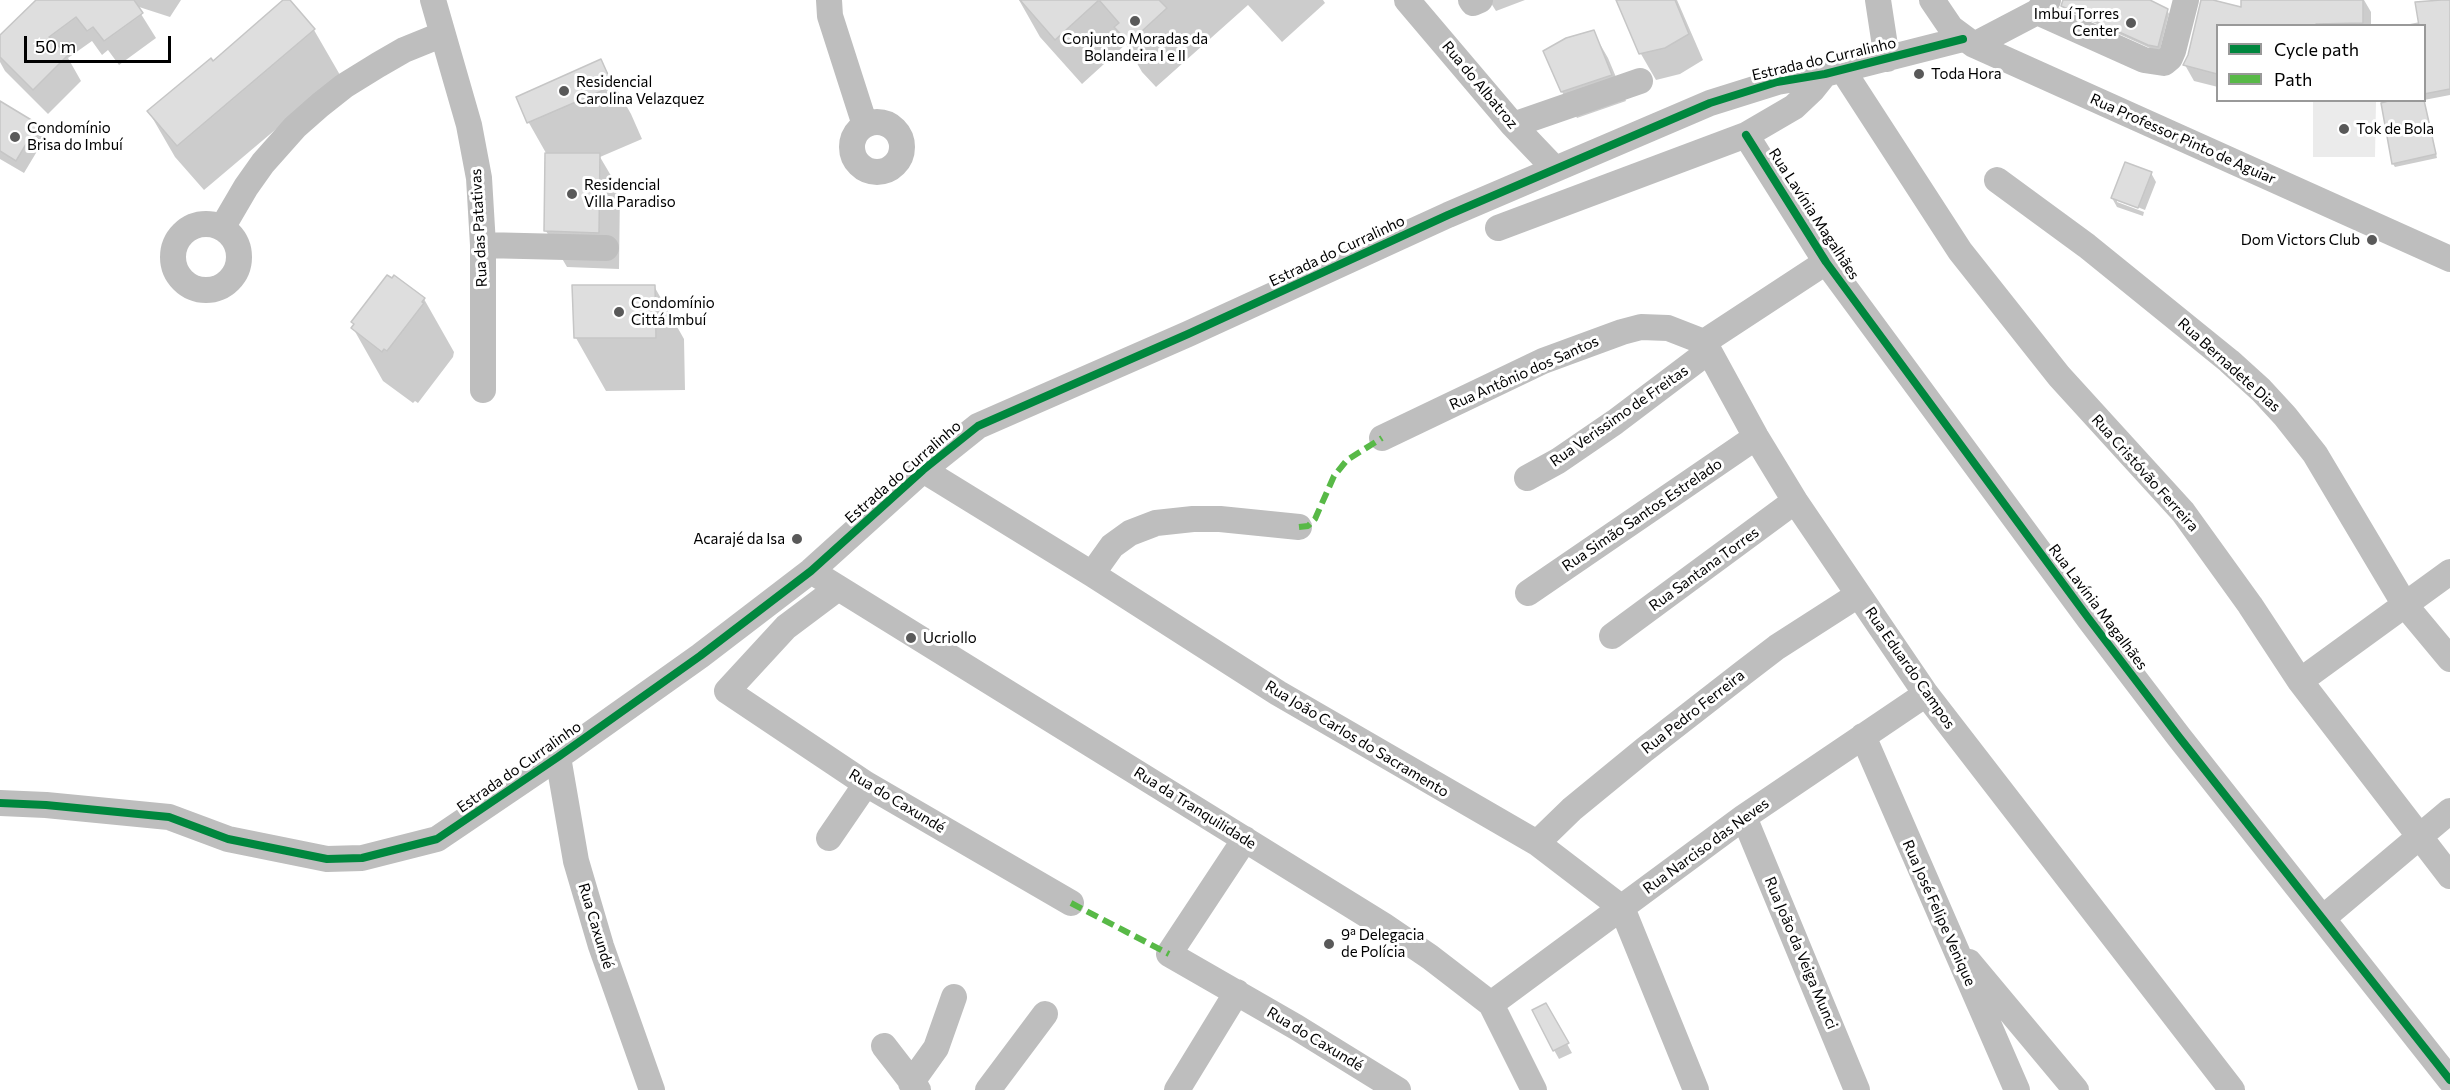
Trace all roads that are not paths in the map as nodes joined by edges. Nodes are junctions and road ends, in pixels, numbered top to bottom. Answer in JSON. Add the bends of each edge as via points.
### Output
{"nodes":[{"id":1,"x":433,"y":0,"type":"edge"},
{"id":2,"x":829,"y":0,"type":"edge"},
{"id":3,"x":1407,"y":0,"type":"edge"},
{"id":4,"x":1471,"y":0,"type":"edge"},
{"id":5,"x":1480,"y":0,"type":"edge"},
{"id":6,"x":1878,"y":0,"type":"edge"},
{"id":7,"x":1932,"y":0,"type":"edge"},
{"id":8,"x":2186,"y":0,"type":"edge"},
{"id":9,"x":2043,"y":6,"type":"edge"},
{"id":10,"x":441,"y":35,"type":"junction"},
{"id":11,"x":1968,"y":42,"type":"junction"},
{"id":12,"x":1887,"y":59,"type":"junction"},
{"id":13,"x":1834,"y":72,"type":"junction"},
{"id":14,"x":1640,"y":81,"type":"dead end"},
{"id":15,"x":865,"y":125,"type":"dead end"},
{"id":16,"x":1513,"y":125,"type":"junction"},
{"id":17,"x":1746,"y":135,"type":"junction"},
{"id":18,"x":1555,"y":169,"type":"junction"},
{"id":19,"x":1997,"y":180,"type":"dead end"},
{"id":20,"x":222,"y":228,"type":"dead end"},
{"id":21,"x":1498,"y":228,"type":"dead end"},
{"id":22,"x":483,"y":245,"type":"junction"},
{"id":23,"x":606,"y":248,"type":"dead end"},
{"id":24,"x":2450,"y":259,"type":"edge"},
{"id":25,"x":1826,"y":262,"type":"junction"},
{"id":26,"x":1707,"y":346,"type":"junction"},
{"id":27,"x":483,"y":390,"type":"dead end"},
{"id":28,"x":1756,"y":437,"type":"junction"},
{"id":29,"x":1382,"y":438,"type":"dead end"},
{"id":30,"x":923,"y":470,"type":"junction"},
{"id":31,"x":1527,"y":478,"type":"dead end"},
{"id":32,"x":1795,"y":501,"type":"junction"},
{"id":33,"x":1299,"y":527,"type":"dead end"},
{"id":34,"x":811,"y":571,"type":"junction"},
{"id":35,"x":2450,"y":572,"type":"edge"},
{"id":36,"x":1092,"y":574,"type":"junction"},
{"id":37,"x":838,"y":588,"type":"junction"},
{"id":38,"x":1528,"y":592,"type":"dead end"},
{"id":39,"x":1858,"y":595,"type":"junction"},
{"id":40,"x":2405,"y":605,"type":"junction"},
{"id":41,"x":1612,"y":636,"type":"dead end"},
{"id":42,"x":2450,"y":659,"type":"edge"},
{"id":43,"x":2300,"y":681,"type":"junction"},
{"id":44,"x":1926,"y":694,"type":"junction"},
{"id":45,"x":1863,"y":736,"type":"junction"},
{"id":46,"x":558,"y":757,"type":"junction"},
{"id":47,"x":866,"y":784,"type":"junction"},
{"id":48,"x":0,"y":803,"type":"edge"},
{"id":49,"x":2450,"y":811,"type":"edge"},
{"id":50,"x":1744,"y":816,"type":"junction"},
{"id":51,"x":829,"y":838,"type":"dead end"},
{"id":52,"x":2418,"y":838,"type":"junction"},
{"id":53,"x":1245,"y":839,"type":"junction"},
{"id":54,"x":1537,"y":843,"type":"junction"},
{"id":55,"x":2450,"y":876,"type":"edge"},
{"id":56,"x":1071,"y":903,"type":"dead end"},
{"id":57,"x":1622,"y":908,"type":"junction"},
{"id":58,"x":2323,"y":918,"type":"junction"},
{"id":59,"x":1953,"y":944,"type":"junction"},
{"id":60,"x":1236,"y":992,"type":"junction"},
{"id":61,"x":954,"y":998,"type":"dead end"},
{"id":62,"x":1491,"y":1004,"type":"junction"},
{"id":63,"x":1045,"y":1014,"type":"dead end"},
{"id":64,"x":884,"y":1046,"type":"dead end"},
{"id":65,"x":2450,"y":1080,"type":"edge"},
{"id":66,"x":915,"y":1087,"type":"edge"},
{"id":67,"x":652,"y":1090,"type":"edge"},
{"id":68,"x":988,"y":1090,"type":"edge"},
{"id":69,"x":1177,"y":1090,"type":"edge"},
{"id":70,"x":1398,"y":1090,"type":"edge"},
{"id":71,"x":1534,"y":1090,"type":"edge"},
{"id":72,"x":1696,"y":1090,"type":"edge"},
{"id":73,"x":1857,"y":1090,"type":"edge"},
{"id":74,"x":2017,"y":1090,"type":"edge"},
{"id":75,"x":2076,"y":1090,"type":"edge"},
{"id":76,"x":2232,"y":1090,"type":"edge"}],
"edges":[{"from":1,"to":10,"type":"street","name":"Rua das Patativas"},
{"from":2,"to":15,"type":"street"},
{"from":3,"to":16,"type":"street","name":"Rua do Albatroz"},
{"from":4,"to":5,"type":"street"},
{"from":6,"to":12,"type":"street"},
{"from":7,"to":11,"type":"street","name":"Rua Professor Pinto de Aguiar"},
{"from":8,"to":9,"type":"street","via":[[2173,51],[2164,63],[2144,60]]},
{"from":9,"to":11,"type":"street","name":"Estrada do Curralinho"},
{"from":10,"to":20,"type":"street","via":[[404,50],[344,86],[295,127],[263,163]]},
{"from":10,"to":22,"type":"street","name":"Rua das Patativas","via":[[469,125],[479,178]]},
{"from":11,"to":12,"type":"street","name":"Estrada do Curralinho"},
{"from":11,"to":24,"type":"street","name":"Rua Professor Pinto de Aguiar"},
{"from":12,"to":13,"type":"street","name":"Estrada do Curralinho"},
{"from":13,"to":17,"type":"street","via":[[1794,107]]},
{"from":13,"to":18,"type":"street","name":"Estrada do Curralinho","via":[[1743,92]]},
{"from":13,"to":43,"type":"street","name":"Rua Cristóvão Ferreira","via":[[1960,251],[2058,376],[2183,512]]},
{"from":14,"to":16,"type":"street"},
{"from":16,"to":18,"type":"street","name":"Rua do Albatroz"},
{"from":17,"to":21,"type":"street"},
{"from":17,"to":25,"type":"street","name":"Rua Lavínia Magalhães"},
{"from":18,"to":30,"type":"street","name":"Estrada do Curralinho","via":[[978,426]]},
{"from":19,"to":40,"type":"street","name":"Rua Bernadete Dias","via":[[2096,253],[2229,361],[2286,416],[2314,454]]},
{"from":22,"to":23,"type":"street"},
{"from":22,"to":27,"type":"street","name":"Rua das Patativas"},
{"from":25,"to":26,"type":"street"},
{"from":25,"to":58,"type":"street","name":"Rua Lavínia Magalhães","via":[[2103,637]]},
{"from":26,"to":28,"type":"street","name":"Rua Eduardo Campos"},
{"from":26,"to":29,"type":"street","name":"Rua Antônio dos Santos","via":[[1668,328],[1641,327],[1622,332],[1543,361]]},
{"from":26,"to":31,"type":"street","name":"Rua Verissimo de Freitas","via":[[1616,422]]},
{"from":28,"to":32,"type":"street","name":"Rua Eduardo Campos"},
{"from":28,"to":38,"type":"street","name":"Rua Simão Santos Estrelado"},
{"from":30,"to":34,"type":"street","name":"Estrada do Curralinho"},
{"from":30,"to":36,"type":"street","name":"Rua João Carlos do Sacramento"},
{"from":32,"to":39,"type":"street","name":"Rua Eduardo Campos"},
{"from":32,"to":41,"type":"street","name":"Rua Santana Torres"},
{"from":33,"to":36,"type":"street","via":[[1220,519],[1156,523],[1130,533],[1112,546]]},
{"from":34,"to":37,"type":"street","name":"Rua da Tranquilidade"},
{"from":34,"to":46,"type":"street","name":"Estrada do Curralinho"},
{"from":35,"to":40,"type":"street"},
{"from":36,"to":54,"type":"street","name":"Rua João Carlos do Sacramento","via":[[1278,693]]},
{"from":37,"to":47,"type":"street","name":"Rua do Caxundé","via":[[786,627],[727,691]]},
{"from":37,"to":53,"type":"street","name":"Rua da Tranquilidade"},
{"from":39,"to":44,"type":"street","name":"Rua Eduardo Campos"},
{"from":39,"to":54,"type":"street","name":"Rua Pedro Ferreira","via":[[1743,673],[1572,809]]},
{"from":40,"to":42,"type":"street","name":"Rua Bernadete Dias"},
{"from":40,"to":43,"type":"street"},
{"from":43,"to":52,"type":"street","name":"Rua Cristóvão Ferreira"},
{"from":44,"to":45,"type":"street","name":"Rua Narciso das Neves"},
{"from":44,"to":76,"type":"street","name":"Rua Eduardo Campos"},
{"from":45,"to":50,"type":"street","name":"Rua Narciso das Neves"},
{"from":45,"to":59,"type":"street","name":"Rua José Felipe Venique"},
{"from":46,"to":48,"type":"street","name":"Estrada do Curralinho","via":[[437,839],[362,858],[327,859],[290,853],[228,839],[169,817]]},
{"from":46,"to":67,"type":"street","name":"Rua Caxundé","via":[[579,872]]},
{"from":47,"to":51,"type":"street"},
{"from":47,"to":56,"type":"street","name":"Rua do Caxundé"},
{"from":49,"to":52,"type":"street"},
{"from":50,"to":57,"type":"street","name":"Rua Narciso das Neves"},
{"from":50,"to":73,"type":"street","name":"Rua João da Veiga Munci"},
{"from":52,"to":55,"type":"street","name":"Rua Cristóvão Ferreira"},
{"from":52,"to":58,"type":"street"},
{"from":53,"to":60,"type":"street","name":"Rua do Caxundé","via":[[1169,954]]},
{"from":53,"to":62,"type":"street","name":"Rua da Tranquilidade","via":[[1383,925]]},
{"from":54,"to":57,"type":"street","name":"Rua João Carlos do Sacramento"},
{"from":57,"to":62,"type":"street","name":"Rua Narciso das Neves"},
{"from":57,"to":72,"type":"street"},
{"from":58,"to":65,"type":"street","name":"Rua Lavínia Magalhães"},
{"from":59,"to":74,"type":"street","name":"Rua José Felipe Venique"},
{"from":59,"to":75,"type":"street"},
{"from":60,"to":69,"type":"street"},
{"from":60,"to":70,"type":"street","name":"Rua do Caxundé"},
{"from":61,"to":66,"type":"street","via":[[936,1048]]},
{"from":62,"to":71,"type":"street","name":"Rua da Tranquilidade"},
{"from":63,"to":68,"type":"street"},
{"from":64,"to":66,"type":"street"}]}
